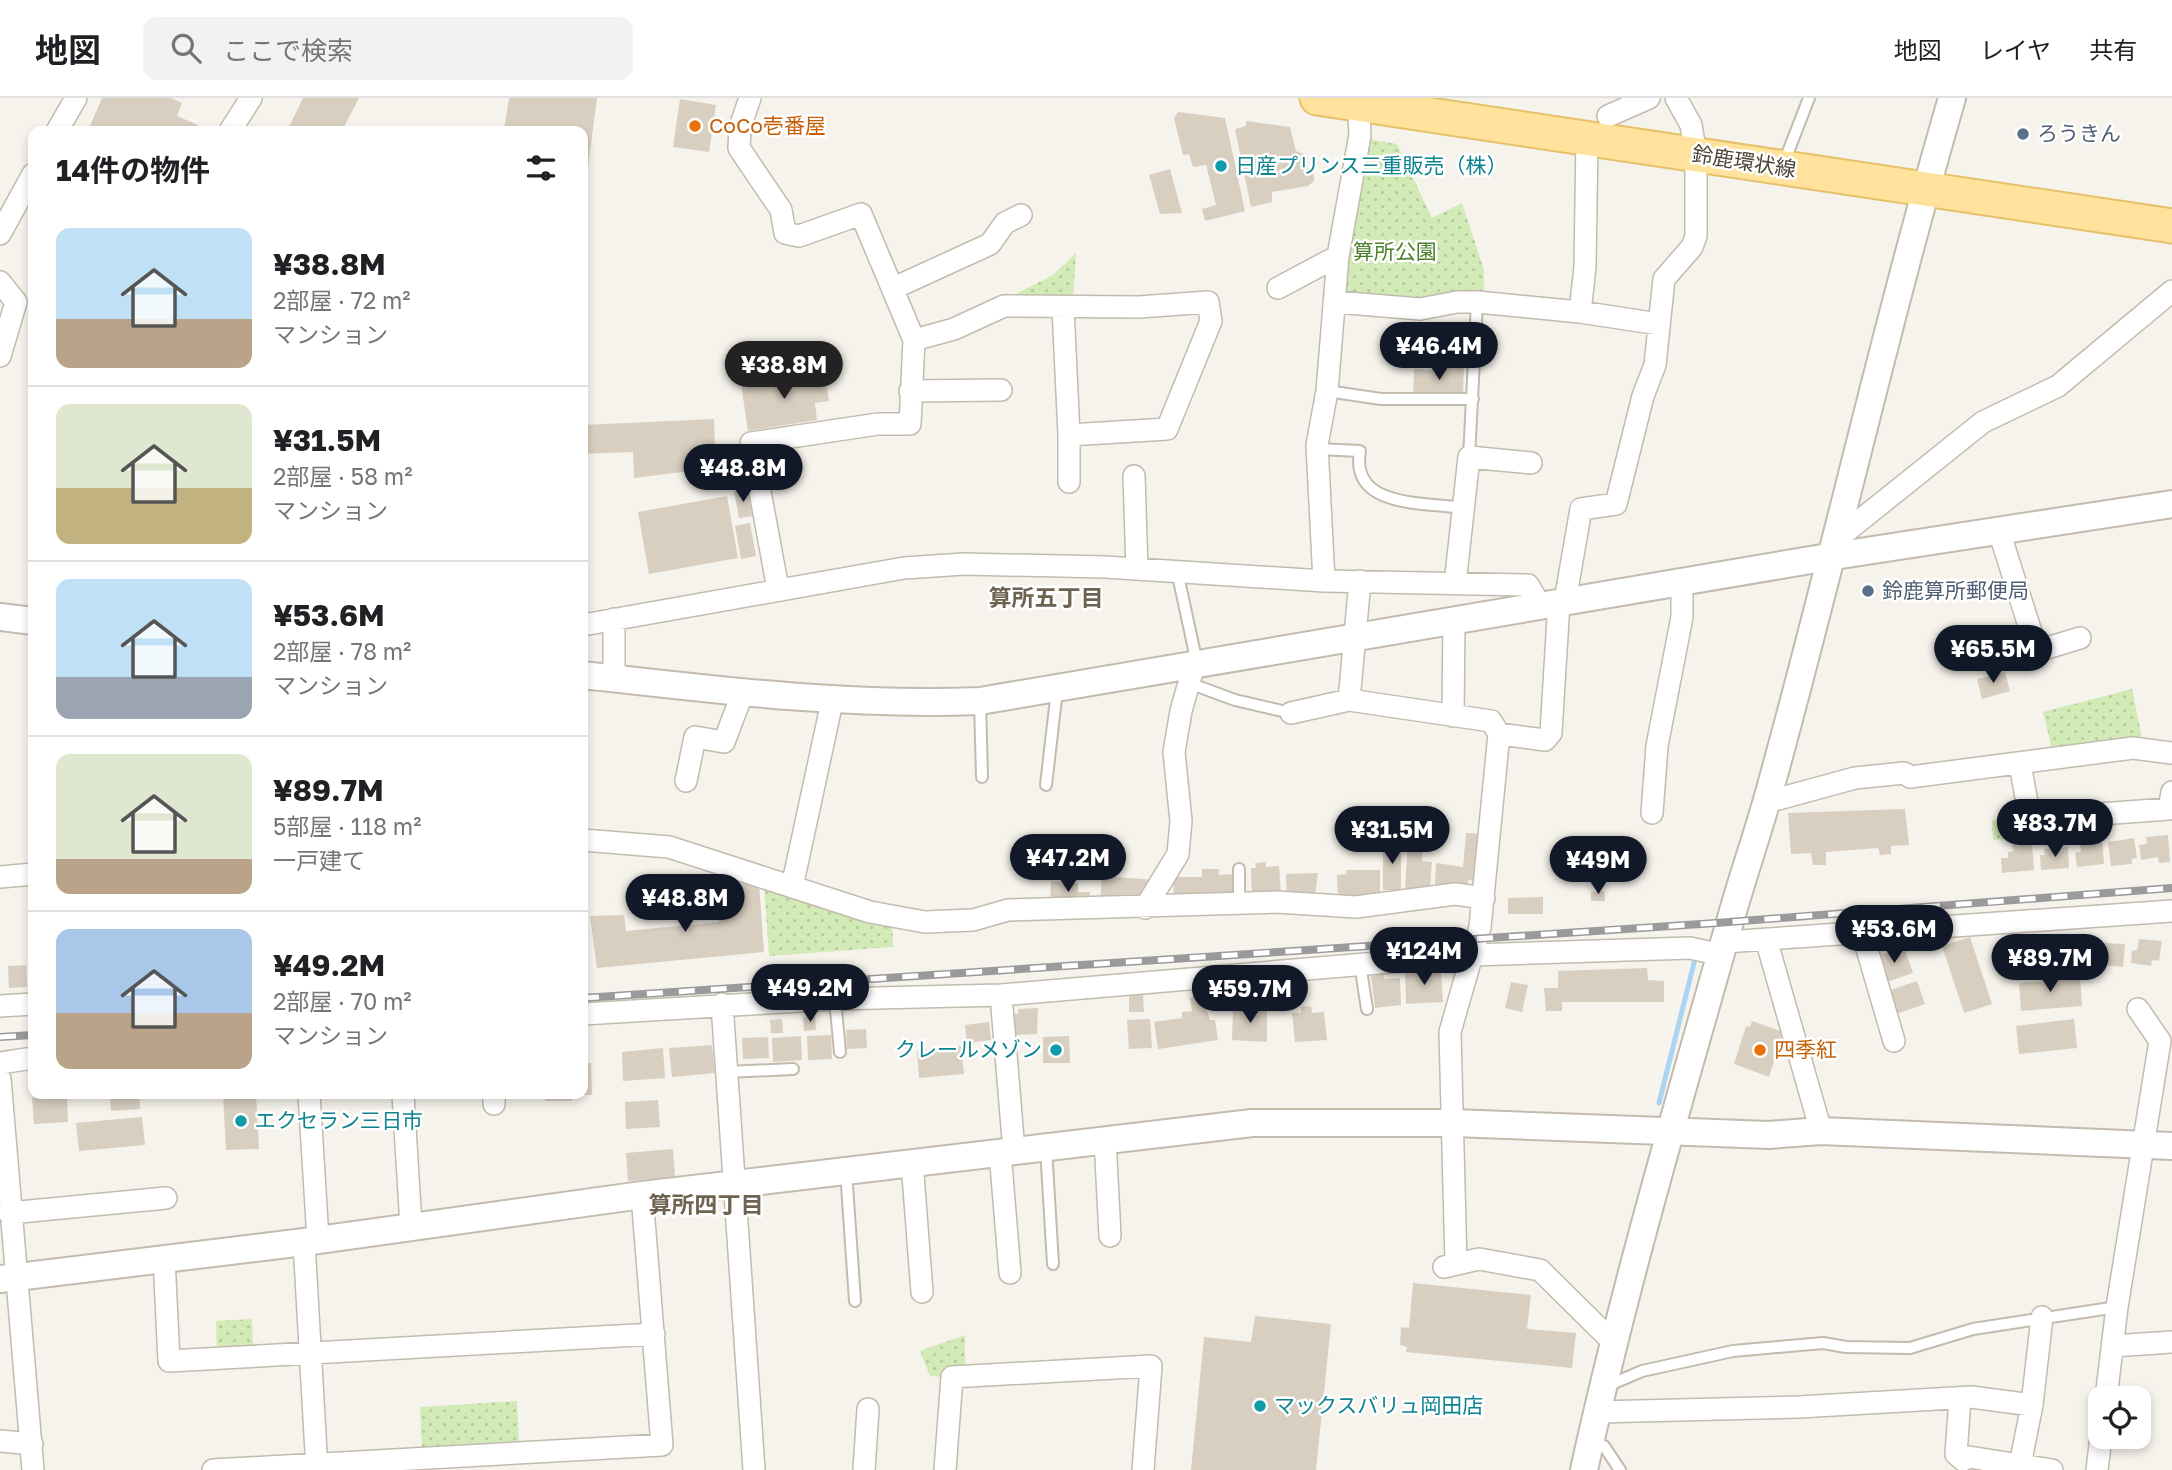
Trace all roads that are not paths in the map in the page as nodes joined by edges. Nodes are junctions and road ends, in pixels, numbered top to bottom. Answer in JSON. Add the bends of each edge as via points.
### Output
{"nodes":[{"id":1,"x":76,"y":98,"type":"edge"},
{"id":2,"x":251,"y":98,"type":"edge"},
{"id":3,"x":750,"y":98,"type":"edge"},
{"id":4,"x":1317,"y":98,"type":"edge"},
{"id":5,"x":1649,"y":98,"type":"edge"},
{"id":6,"x":1676,"y":98,"type":"edge"},
{"id":7,"x":1809,"y":98,"type":"edge"},
{"id":8,"x":1952,"y":98,"type":"edge"},
{"id":9,"x":1358,"y":101,"type":"edge"},
{"id":10,"x":60,"y":126,"type":"edge"},
{"id":11,"x":233,"y":126,"type":"edge"},
{"id":12,"x":1598,"y":127,"type":"junction"},
{"id":13,"x":1696,"y":155,"type":"junction"},
{"id":14,"x":1782,"y":168,"type":"junction"},
{"id":15,"x":28,"y":183,"type":"edge"},
{"id":16,"x":1925,"y":191,"type":"junction"},
{"id":17,"x":1021,"y":215,"type":"dead end"},
{"id":18,"x":2172,"y":226,"type":"edge"},
{"id":19,"x":0,"y":234,"type":"edge"},
{"id":20,"x":1338,"y":256,"type":"junction"},
{"id":21,"x":0,"y":282,"type":"edge"},
{"id":22,"x":894,"y":288,"type":"junction"},
{"id":23,"x":1279,"y":288,"type":"dead end"},
{"id":24,"x":2172,"y":290,"type":"edge"},
{"id":25,"x":25,"y":300,"type":"edge"},
{"id":26,"x":1336,"y":302,"type":"junction"},
{"id":27,"x":1477,"y":302,"type":"junction"},
{"id":28,"x":1063,"y":308,"type":"junction"},
{"id":29,"x":1580,"y":312,"type":"junction"},
{"id":30,"x":1659,"y":324,"type":"junction"},
{"id":31,"x":915,"y":340,"type":"junction"},
{"id":32,"x":0,"y":356,"type":"edge"},
{"id":33,"x":1001,"y":390,"type":"dead end"},
{"id":34,"x":910,"y":391,"type":"junction"},
{"id":35,"x":1327,"y":391,"type":"junction"},
{"id":36,"x":1473,"y":400,"type":"junction"},
{"id":37,"x":1069,"y":435,"type":"junction"},
{"id":38,"x":1317,"y":449,"type":"junction"},
{"id":39,"x":1469,"y":457,"type":"junction"},
{"id":40,"x":1531,"y":463,"type":"dead end"},
{"id":41,"x":1134,"y":476,"type":"dead end"},
{"id":42,"x":1069,"y":482,"type":"dead end"},
{"id":43,"x":2172,"y":504,"type":"edge"},
{"id":44,"x":1463,"y":508,"type":"junction"},
{"id":45,"x":1999,"y":531,"type":"junction"},
{"id":46,"x":1836,"y":547,"type":"junction"},
{"id":47,"x":1137,"y":569,"type":"junction"},
{"id":48,"x":1177,"y":571,"type":"junction"},
{"id":49,"x":1324,"y":581,"type":"junction"},
{"id":50,"x":1360,"y":582,"type":"junction"},
{"id":51,"x":1682,"y":582,"type":"junction"},
{"id":52,"x":1455,"y":584,"type":"junction"},
{"id":53,"x":778,"y":589,"type":"junction"},
{"id":54,"x":1555,"y":603,"type":"junction"},
{"id":55,"x":0,"y":617,"type":"edge"},
{"id":56,"x":614,"y":619,"type":"junction"},
{"id":57,"x":28,"y":620,"type":"edge"},
{"id":58,"x":1454,"y":620,"type":"junction"},
{"id":59,"x":588,"y":624,"type":"edge"},
{"id":60,"x":1356,"y":636,"type":"junction"},
{"id":61,"x":2080,"y":638,"type":"dead end"},
{"id":62,"x":1191,"y":674,"type":"junction"},
{"id":63,"x":588,"y":675,"type":"edge"},
{"id":64,"x":614,"y":678,"type":"junction"},
{"id":65,"x":1057,"y":688,"type":"junction"},
{"id":66,"x":743,"y":692,"type":"junction"},
{"id":67,"x":1349,"y":700,"type":"junction"},
{"id":68,"x":980,"y":701,"type":"junction"},
{"id":69,"x":832,"y":702,"type":"junction"},
{"id":70,"x":1292,"y":713,"type":"joint"},
{"id":71,"x":1452,"y":716,"type":"junction"},
{"id":72,"x":1499,"y":734,"type":"junction"},
{"id":73,"x":2172,"y":753,"type":"edge"},
{"id":74,"x":2020,"y":764,"type":"junction"},
{"id":75,"x":982,"y":777,"type":"dead end"},
{"id":76,"x":686,"y":781,"type":"dead end"},
{"id":77,"x":1046,"y":785,"type":"dead end"},
{"id":78,"x":2172,"y":792,"type":"edge"},
{"id":79,"x":1767,"y":802,"type":"junction"},
{"id":80,"x":1652,"y":813,"type":"dead end"},
{"id":81,"x":588,"y":840,"type":"edge"},
{"id":82,"x":1239,"y":869,"type":"dead end"},
{"id":83,"x":28,"y":874,"type":"edge"},
{"id":84,"x":0,"y":877,"type":"edge"},
{"id":85,"x":792,"y":887,"type":"junction"},
{"id":86,"x":1484,"y":898,"type":"junction"},
{"id":87,"x":1239,"y":904,"type":"junction"},
{"id":88,"x":1145,"y":908,"type":"junction"},
{"id":89,"x":2172,"y":911,"type":"edge"},
{"id":90,"x":1861,"y":932,"type":"junction"},
{"id":91,"x":1766,"y":939,"type":"junction"},
{"id":92,"x":1723,"y":948,"type":"junction"},
{"id":93,"x":1472,"y":954,"type":"junction"},
{"id":94,"x":1360,"y":964,"type":"junction"},
{"id":95,"x":1001,"y":995,"type":"junction"},
{"id":96,"x":835,"y":999,"type":"junction"},
{"id":97,"x":28,"y":1004,"type":"edge"},
{"id":98,"x":722,"y":1004,"type":"junction"},
{"id":99,"x":0,"y":1006,"type":"edge"},
{"id":100,"x":1367,"y":1009,"type":"dead end"},
{"id":101,"x":2138,"y":1009,"type":"dead end"},
{"id":102,"x":588,"y":1014,"type":"edge"},
{"id":103,"x":1894,"y":1041,"type":"dead end"},
{"id":104,"x":840,"y":1052,"type":"dead end"},
{"id":105,"x":28,"y":1059,"type":"edge"},
{"id":106,"x":0,"y":1063,"type":"edge"},
{"id":107,"x":793,"y":1069,"type":"dead end"},
{"id":108,"x":727,"y":1072,"type":"junction"},
{"id":109,"x":0,"y":1079,"type":"edge"},
{"id":110,"x":309,"y":1099,"type":"edge"},
{"id":111,"x":403,"y":1099,"type":"edge"},
{"id":112,"x":1453,"y":1123,"type":"junction"},
{"id":113,"x":1670,"y":1131,"type":"junction"},
{"id":114,"x":1821,"y":1131,"type":"junction"},
{"id":115,"x":1105,"y":1139,"type":"junction"},
{"id":116,"x":2145,"y":1144,"type":"junction"},
{"id":117,"x":2172,"y":1146,"type":"edge"},
{"id":118,"x":1046,"y":1147,"type":"junction"},
{"id":119,"x":1007,"y":1152,"type":"junction"},
{"id":120,"x":3,"y":1157,"type":"edge"},
{"id":121,"x":912,"y":1162,"type":"junction"},
{"id":122,"x":846,"y":1170,"type":"junction"},
{"id":123,"x":736,"y":1184,"type":"junction"},
{"id":124,"x":642,"y":1195,"type":"junction"},
{"id":125,"x":166,"y":1198,"type":"dead end"},
{"id":126,"x":9,"y":1213,"type":"junction"},
{"id":127,"x":411,"y":1226,"type":"junction"},
{"id":128,"x":1110,"y":1236,"type":"dead end"},
{"id":129,"x":311,"y":1240,"type":"junction"},
{"id":130,"x":164,"y":1258,"type":"junction"},
{"id":131,"x":1053,"y":1264,"type":"dead end"},
{"id":132,"x":1010,"y":1273,"type":"dead end"},
{"id":133,"x":8,"y":1277,"type":"edge"},
{"id":134,"x":922,"y":1292,"type":"dead end"},
{"id":135,"x":855,"y":1301,"type":"dead end"},
{"id":136,"x":2117,"y":1307,"type":"junction"},
{"id":137,"x":2042,"y":1317,"type":"junction"},
{"id":138,"x":654,"y":1334,"type":"junction"},
{"id":139,"x":1613,"y":1342,"type":"junction"},
{"id":140,"x":2172,"y":1342,"type":"edge"},
{"id":141,"x":2113,"y":1346,"type":"junction"},
{"id":142,"x":309,"y":1353,"type":"junction"},
{"id":143,"x":2108,"y":1386,"type":"edge"},
{"id":144,"x":1960,"y":1398,"type":"junction"},
{"id":145,"x":1600,"y":1400,"type":"junction"},
{"id":146,"x":2032,"y":1405,"type":"junction"},
{"id":147,"x":868,"y":1409,"type":"dead end"},
{"id":148,"x":0,"y":1441,"type":"edge"},
{"id":149,"x":1590,"y":1442,"type":"junction"},
{"id":150,"x":32,"y":1444,"type":"junction"},
{"id":151,"x":2101,"y":1449,"type":"edge"},
{"id":152,"x":1964,"y":1465,"type":"edge"},
{"id":153,"x":2020,"y":1465,"type":"junction"},
{"id":154,"x":317,"y":1467,"type":"edge"},
{"id":155,"x":2102,"y":1468,"type":"edge"},
{"id":156,"x":33,"y":1470,"type":"edge"},
{"id":157,"x":213,"y":1470,"type":"edge"},
{"id":158,"x":754,"y":1470,"type":"edge"},
{"id":159,"x":864,"y":1470,"type":"edge"},
{"id":160,"x":945,"y":1470,"type":"edge"},
{"id":161,"x":1143,"y":1470,"type":"edge"},
{"id":162,"x":1584,"y":1470,"type":"edge"},
{"id":163,"x":1619,"y":1470,"type":"edge"},
{"id":164,"x":2052,"y":1470,"type":"edge"}],
"edges":[{"from":1,"to":10,"type":"street"},
{"from":2,"to":11,"type":"street"},
{"from":3,"to":22,"type":"street","via":[[740,127],[739,148],[781,210],[785,233],[799,236],[861,214]]},
{"from":4,"to":9,"type":"main road","name":"鈴鹿環状線"},
{"from":5,"to":12,"type":"street"},
{"from":6,"to":13,"type":"street","via":[[1691,125]]},
{"from":7,"to":14,"type":"lane"},
{"from":8,"to":16,"type":"street"},
{"from":9,"to":12,"type":"main road","name":"鈴鹿環状線"},
{"from":9,"to":20,"type":"street","via":[[1360,135]]},
{"from":12,"to":13,"type":"main road","name":"鈴鹿環状線"},
{"from":12,"to":29,"type":"street"},
{"from":13,"to":14,"type":"main road","name":"鈴鹿環状線"},
{"from":13,"to":30,"type":"street","via":[[1695,242],[1664,279]]},
{"from":14,"to":16,"type":"main road","name":"鈴鹿環状線"},
{"from":15,"to":19,"type":"street"},
{"from":16,"to":18,"type":"main road","name":"鈴鹿環状線"},
{"from":16,"to":46,"type":"street"},
{"from":17,"to":22,"type":"street","via":[[1005,223],[990,244]]},
{"from":20,"to":23,"type":"street"},
{"from":20,"to":26,"type":"street"},
{"from":21,"to":25,"type":"street"},
{"from":22,"to":31,"type":"street"},
{"from":24,"to":46,"type":"street","via":[[2058,386],[1983,422]]},
{"from":25,"to":32,"type":"street"},
{"from":26,"to":27,"type":"street","via":[[1420,309]]},
{"from":26,"to":35,"type":"street"},
{"from":27,"to":29,"type":"street"},
{"from":27,"to":36,"type":"lane"},
{"from":28,"to":31,"type":"street","via":[[1003,306],[954,329]]},
{"from":28,"to":37,"type":"street"},
{"from":28,"to":37,"type":"street","via":[[1208,302],[1211,321],[1167,429]]},
{"from":29,"to":30,"type":"street"},
{"from":30,"to":54,"type":"street","via":[[1655,365],[1616,504],[1581,509]]},
{"from":31,"to":34,"type":"street"},
{"from":33,"to":34,"type":"street"},
{"from":34,"to":53,"type":"street","via":[[910,424],[878,424],[751,443]]},
{"from":35,"to":36,"type":"lane","via":[[1381,398]]},
{"from":35,"to":38,"type":"street"},
{"from":36,"to":39,"type":"lane"},
{"from":37,"to":42,"type":"street"},
{"from":38,"to":44,"type":"lane","via":[[1360,451],[1357,466],[1362,480],[1377,495]]},
{"from":38,"to":49,"type":"street"},
{"from":39,"to":40,"type":"street"},
{"from":39,"to":44,"type":"street"},
{"from":41,"to":47,"type":"street"},
{"from":43,"to":45,"type":"street"},
{"from":44,"to":52,"type":"street"},
{"from":45,"to":46,"type":"street"},
{"from":45,"to":61,"type":"street","via":[[2037,651]]},
{"from":46,"to":51,"type":"street"},
{"from":46,"to":79,"type":"street"},
{"from":47,"to":48,"type":"street"},
{"from":47,"to":53,"type":"street","via":[[964,564],[904,568]]},
{"from":48,"to":49,"type":"street"},
{"from":48,"to":62,"type":"lane","via":[[1195,654]]},
{"from":49,"to":50,"type":"street"},
{"from":50,"to":52,"type":"street"},
{"from":50,"to":60,"type":"street"},
{"from":51,"to":54,"type":"street"},
{"from":51,"to":80,"type":"street","via":[[1682,617],[1657,746]]},
{"from":52,"to":54,"type":"street","via":[[1528,585]]},
{"from":53,"to":56,"type":"street"},
{"from":54,"to":58,"type":"street"},
{"from":54,"to":72,"type":"street","via":[[1551,733],[1545,740]]},
{"from":55,"to":57,"type":"street"},
{"from":56,"to":59,"type":"street"},
{"from":56,"to":64,"type":"street"},
{"from":58,"to":60,"type":"street"},
{"from":58,"to":71,"type":"street"},
{"from":60,"to":62,"type":"street"},
{"from":60,"to":67,"type":"street"},
{"from":62,"to":65,"type":"street"},
{"from":62,"to":70,"type":"lane","via":[[1235,700]]},
{"from":62,"to":88,"type":"street","via":[[1174,752],[1181,821],[1178,854]]},
{"from":63,"to":64,"type":"street"},
{"from":64,"to":66,"type":"street"},
{"from":65,"to":68,"type":"street"},
{"from":65,"to":77,"type":"lane"},
{"from":66,"to":69,"type":"street"},
{"from":66,"to":76,"type":"street","via":[[724,742],[695,737]]},
{"from":67,"to":70,"type":"street"},
{"from":67,"to":71,"type":"street"},
{"from":68,"to":69,"type":"street"},
{"from":68,"to":75,"type":"lane"},
{"from":69,"to":85,"type":"street"},
{"from":71,"to":72,"type":"street","via":[[1491,720]]},
{"from":72,"to":86,"type":"street"},
{"from":73,"to":74,"type":"street","via":[[2133,748]]},
{"from":74,"to":78,"type":"street","via":[[2030,819],[2169,809]]},
{"from":74,"to":79,"type":"street","via":[[1910,777],[1855,778]]},
{"from":79,"to":92,"type":"street"},
{"from":81,"to":85,"type":"street","via":[[669,847]]},
{"from":82,"to":87,"type":"lane"},
{"from":83,"to":84,"type":"street"},
{"from":85,"to":88,"type":"street","via":[[870,912],[925,922],[972,920],[1008,911]]},
{"from":86,"to":87,"type":"street","via":[[1455,894],[1356,907]]},
{"from":86,"to":93,"type":"street"},
{"from":87,"to":88,"type":"street"},
{"from":89,"to":90,"type":"street"},
{"from":90,"to":91,"type":"street"},
{"from":90,"to":103,"type":"street"},
{"from":91,"to":92,"type":"street"},
{"from":91,"to":114,"type":"street"},
{"from":92,"to":93,"type":"street"},
{"from":92,"to":113,"type":"street"},
{"from":93,"to":94,"type":"street"},
{"from":93,"to":112,"type":"street","via":[[1450,1032]]},
{"from":94,"to":95,"type":"street"},
{"from":94,"to":100,"type":"lane"},
{"from":95,"to":96,"type":"street"},
{"from":95,"to":119,"type":"street"},
{"from":96,"to":98,"type":"street"},
{"from":96,"to":104,"type":"lane"},
{"from":97,"to":99,"type":"street"},
{"from":98,"to":102,"type":"street"},
{"from":98,"to":108,"type":"street"},
{"from":101,"to":116,"type":"street","via":[[2160,1041]]},
{"from":105,"to":106,"type":"street"},
{"from":107,"to":108,"type":"lane"},
{"from":108,"to":123,"type":"street"},
{"from":109,"to":120,"type":"street"},
{"from":110,"to":129,"type":"street"},
{"from":111,"to":127,"type":"street"},
{"from":112,"to":113,"type":"street"},
{"from":112,"to":115,"type":"street","via":[[1252,1123]]},
{"from":112,"to":139,"type":"street","via":[[1450,1266],[1479,1259],[1540,1270]]},
{"from":113,"to":114,"type":"street","via":[[1769,1135]]},
{"from":113,"to":139,"type":"street"},
{"from":114,"to":116,"type":"street"},
{"from":115,"to":118,"type":"street"},
{"from":115,"to":128,"type":"street"},
{"from":116,"to":117,"type":"street"},
{"from":116,"to":136,"type":"street"},
{"from":118,"to":119,"type":"street"},
{"from":118,"to":131,"type":"lane"},
{"from":119,"to":121,"type":"street"},
{"from":119,"to":132,"type":"street"},
{"from":120,"to":126,"type":"street"},
{"from":121,"to":122,"type":"street"},
{"from":121,"to":134,"type":"street"},
{"from":122,"to":123,"type":"street"},
{"from":122,"to":135,"type":"lane"},
{"from":123,"to":124,"type":"street"},
{"from":123,"to":158,"type":"street"},
{"from":124,"to":127,"type":"street"},
{"from":124,"to":138,"type":"street"},
{"from":125,"to":126,"type":"street"},
{"from":126,"to":133,"type":"street"},
{"from":127,"to":129,"type":"street"},
{"from":129,"to":130,"type":"street"},
{"from":129,"to":142,"type":"street"},
{"from":130,"to":133,"type":"street"},
{"from":130,"to":142,"type":"street","via":[[169,1361]]},
{"from":133,"to":150,"type":"street"},
{"from":136,"to":137,"type":"lane"},
{"from":136,"to":141,"type":"street"},
{"from":137,"to":145,"type":"lane","via":[[1973,1329],[1910,1348],[1823,1343],[1721,1352],[1642,1371]]},
{"from":137,"to":146,"type":"street"},
{"from":138,"to":142,"type":"street"},
{"from":138,"to":154,"type":"street","via":[[662,1445]]},
{"from":139,"to":145,"type":"street"},
{"from":140,"to":141,"type":"street"},
{"from":141,"to":143,"type":"street"},
{"from":142,"to":154,"type":"street"},
{"from":144,"to":145,"type":"street","via":[[1799,1407]]},
{"from":144,"to":146,"type":"street"},
{"from":144,"to":152,"type":"street","via":[[1956,1454]]},
{"from":145,"to":149,"type":"street"},
{"from":146,"to":153,"type":"street"},
{"from":147,"to":159,"type":"street"},
{"from":148,"to":150,"type":"street"},
{"from":149,"to":162,"type":"street"},
{"from":149,"to":163,"type":"lane","via":[[1604,1446]]},
{"from":150,"to":156,"type":"street"},
{"from":151,"to":155,"type":"street"},
{"from":152,"to":153,"type":"street","via":[[1969,1457]]},
{"from":153,"to":164,"type":"street"},
{"from":154,"to":157,"type":"street"},
{"from":160,"to":161,"type":"street","via":[[952,1377],[1151,1366]]}]}
